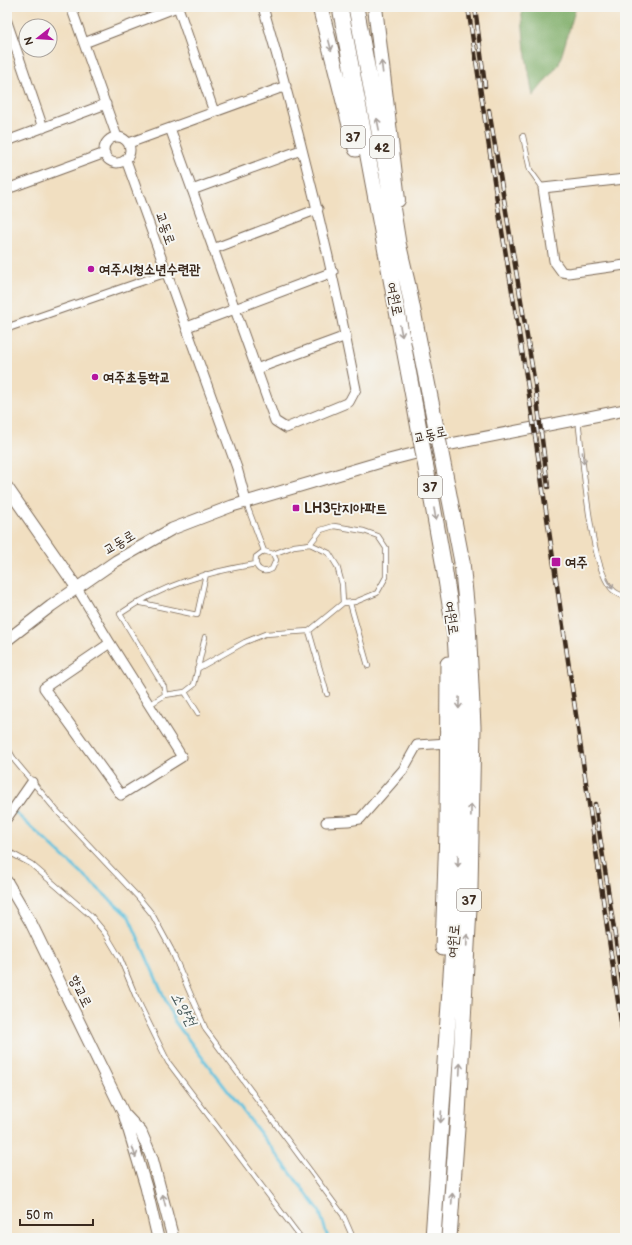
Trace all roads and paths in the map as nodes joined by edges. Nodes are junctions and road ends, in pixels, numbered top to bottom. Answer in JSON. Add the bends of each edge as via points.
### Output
{"nodes":[{"id":1,"x":71,"y":7,"type":"edge"},
{"id":2,"x":178,"y":7,"type":"edge"},
{"id":3,"x":263,"y":7,"type":"edge"},
{"id":4,"x":320,"y":7,"type":"edge"},
{"id":5,"x":340,"y":7,"type":"edge"},
{"id":6,"x":356,"y":7,"type":"edge"},
{"id":7,"x":375,"y":7,"type":"edge"},
{"id":8,"x":7,"y":22,"type":"edge"},
{"id":9,"x":84,"y":43,"type":"junction"},
{"id":10,"x":286,"y":86,"type":"junction"},
{"id":11,"x":106,"y":104,"type":"junction"},
{"id":12,"x":214,"y":112,"type":"junction"},
{"id":13,"x":43,"y":128,"type":"junction"},
{"id":14,"x":170,"y":128,"type":"junction"},
{"id":15,"x":523,"y":136,"type":"dead end"},
{"id":16,"x":117,"y":137,"type":"junction"},
{"id":17,"x":7,"y":141,"type":"edge"},
{"id":18,"x":129,"y":144,"type":"junction"},
{"id":19,"x":301,"y":150,"type":"junction"},
{"id":20,"x":105,"y":153,"type":"junction"},
{"id":21,"x":126,"y":160,"type":"junction"},
{"id":22,"x":625,"y":179,"type":"edge"},
{"id":23,"x":543,"y":188,"type":"junction"},
{"id":24,"x":7,"y":189,"type":"edge"},
{"id":25,"x":192,"y":190,"type":"junction"},
{"id":26,"x":318,"y":209,"type":"junction"},
{"id":27,"x":213,"y":249,"type":"junction"},
{"id":28,"x":388,"y":265,"type":"junction"},
{"id":29,"x":625,"y":265,"type":"edge"},
{"id":30,"x":333,"y":272,"type":"junction"},
{"id":31,"x":166,"y":273,"type":"junction"},
{"id":32,"x":408,"y":286,"type":"junction"},
{"id":33,"x":234,"y":308,"type":"junction"},
{"id":34,"x":7,"y":328,"type":"edge"},
{"id":35,"x":186,"y":328,"type":"junction"},
{"id":36,"x":346,"y":336,"type":"junction"},
{"id":37,"x":256,"y":369,"type":"junction"},
{"id":38,"x":625,"y":410,"type":"edge"},
{"id":39,"x":578,"y":420,"type":"junction"},
{"id":40,"x":7,"y":487,"type":"edge"},
{"id":41,"x":246,"y":501,"type":"junction"},
{"id":42,"x":310,"y":544,"type":"junction"},
{"id":43,"x":264,"y":551,"type":"junction"},
{"id":44,"x":273,"y":554,"type":"junction"},
{"id":45,"x":256,"y":564,"type":"junction"},
{"id":46,"x":206,"y":574,"type":"junction"},
{"id":47,"x":77,"y":588,"type":"junction"},
{"id":48,"x":625,"y":597,"type":"edge"},
{"id":49,"x":137,"y":602,"type":"junction"},
{"id":50,"x":343,"y":603,"type":"junction"},
{"id":51,"x":350,"y":603,"type":"junction"},
{"id":52,"x":309,"y":630,"type":"junction"},
{"id":53,"x":455,"y":636,"type":"junction"},
{"id":54,"x":205,"y":637,"type":"dead end"},
{"id":55,"x":7,"y":640,"type":"edge"},
{"id":56,"x":110,"y":643,"type":"junction"},
{"id":57,"x":368,"y":666,"type":"dead end"},
{"id":58,"x":197,"y":669,"type":"junction"},
{"id":59,"x":185,"y":692,"type":"junction"},
{"id":60,"x":165,"y":694,"type":"junction"},
{"id":61,"x":328,"y":694,"type":"dead end"},
{"id":62,"x":149,"y":705,"type":"junction"},
{"id":63,"x":198,"y":713,"type":"dead end"},
{"id":64,"x":448,"y":743,"type":"junction"},
{"id":65,"x":7,"y":747,"type":"edge"},
{"id":66,"x":30,"y":784,"type":"junction"},
{"id":67,"x":7,"y":818,"type":"edge"},
{"id":68,"x":326,"y":822,"type":"dead end"},
{"id":69,"x":7,"y":851,"type":"edge"},
{"id":70,"x":7,"y":882,"type":"edge"},
{"id":71,"x":446,"y":1044,"type":"junction"},
{"id":72,"x":124,"y":1114,"type":"junction"},
{"id":73,"x":158,"y":1238,"type":"edge"},
{"id":74,"x":173,"y":1238,"type":"edge"},
{"id":75,"x":301,"y":1238,"type":"edge"},
{"id":76,"x":353,"y":1238,"type":"edge"},
{"id":77,"x":433,"y":1238,"type":"edge"},
{"id":78,"x":449,"y":1238,"type":"edge"}],
"edges":[{"from":1,"to":9,"type":"street"},
{"from":2,"to":9,"type":"street"},
{"from":2,"to":12,"type":"street"},
{"from":3,"to":10,"type":"street"},
{"from":4,"to":28,"type":"highway","number":"37","one_way":true,"via":[[378,245]]},
{"from":5,"to":28,"type":"highway","name":"여원로","number":"42"},
{"from":32,"to":6,"type":"highway","name":"여원로","number":"42","one_way":true},
{"from":32,"to":7,"type":"main road","number":"37","one_way":true},
{"from":8,"to":13,"type":"street"},
{"from":9,"to":11,"type":"street"},
{"from":10,"to":12,"type":"street"},
{"from":10,"to":19,"type":"street"},
{"from":11,"to":13,"type":"street"},
{"from":11,"to":16,"type":"street"},
{"from":12,"to":14,"type":"street"},
{"from":13,"to":17,"type":"street"},
{"from":14,"to":18,"type":"street"},
{"from":14,"to":25,"type":"street"},
{"from":15,"to":23,"type":"lane","via":[[530,170]]},
{"from":16,"to":18,"type":"street"},
{"from":16,"to":20,"type":"street","via":[[108,141]]},
{"from":18,"to":21,"type":"street","via":[[130,152]]},
{"from":19,"to":25,"type":"street"},
{"from":19,"to":26,"type":"street"},
{"from":20,"to":21,"type":"street","via":[[113,162]]},
{"from":20,"to":24,"type":"street"},
{"from":21,"to":31,"type":"street","name":"교동로"},
{"from":22,"to":23,"type":"street"},
{"from":23,"to":29,"type":"street","via":[[554,261],[562,272]]},
{"from":25,"to":27,"type":"street"},
{"from":26,"to":27,"type":"street"},
{"from":26,"to":30,"type":"street"},
{"from":27,"to":33,"type":"street"},
{"from":28,"to":53,"type":"highway","name":"여원로","number":"37","one_way":true,"bridge":true},
{"from":30,"to":33,"type":"street"},
{"from":30,"to":36,"type":"street"},
{"from":31,"to":34,"type":"street"},
{"from":31,"to":35,"type":"street","name":"교동로"},
{"from":78,"to":32,"type":"highway","name":"여원로","number":"37","one_way":true,"bridge":true,"via":[[470,889],[473,727],[462,562]]},
{"from":33,"to":35,"type":"street"},
{"from":33,"to":37,"type":"street"},
{"from":35,"to":41,"type":"street","name":"교동로","via":[[237,468]]},
{"from":36,"to":37,"type":"street"},
{"from":36,"to":37,"type":"street","via":[[356,389],[349,402],[286,428],[275,421]]},
{"from":38,"to":39,"type":"street","name":"교동로"},
{"from":39,"to":41,"type":"street","name":"교동로","via":[[451,444]]},
{"from":39,"to":48,"type":"lane","one_way":true,"via":[[591,529],[600,566],[613,591]]},
{"from":40,"to":47,"type":"street"},
{"from":41,"to":43,"type":"lane"},
{"from":41,"to":47,"type":"street","name":"교동로","via":[[172,529],[116,561]]},
{"from":42,"to":44,"type":"lane","via":[[294,546]]},
{"from":42,"to":50,"type":"lane","via":[[329,553],[337,566],[342,584]]},
{"from":42,"to":51,"type":"lane","via":[[321,530],[334,526],[378,536],[386,548],[386,577],[377,593]]},
{"from":43,"to":44,"type":"lane"},
{"from":43,"to":45,"type":"lane","via":[[256,558]]},
{"from":44,"to":45,"type":"lane","via":[[276,564],[269,571],[262,571]]},
{"from":45,"to":46,"type":"lane"},
{"from":46,"to":49,"type":"lane","via":[[190,578]]},
{"from":46,"to":49,"type":"lane","via":[[197,615]]},
{"from":47,"to":55,"type":"street","name":"교동로"},
{"from":47,"to":56,"type":"street"},
{"from":49,"to":60,"type":"lane","via":[[120,614],[164,687]]},
{"from":50,"to":51,"type":"lane"},
{"from":50,"to":52,"type":"lane"},
{"from":51,"to":57,"type":"lane"},
{"from":52,"to":58,"type":"lane","via":[[265,634]]},
{"from":52,"to":61,"type":"lane"},
{"from":53,"to":64,"type":"highway","via":[[448,659]]},
{"from":53,"to":71,"type":"highway","name":"여원로","number":"37","one_way":true,"via":[[459,694],[458,873]]},
{"from":54,"to":58,"type":"lane"},
{"from":56,"to":62,"type":"street"},
{"from":56,"to":62,"type":"street","via":[[44,688],[121,795],[182,757]]},
{"from":58,"to":59,"type":"lane","via":[[194,685]]},
{"from":59,"to":60,"type":"lane"},
{"from":59,"to":63,"type":"lane"},
{"from":60,"to":62,"type":"lane"},
{"from":64,"to":68,"type":"street","via":[[417,745],[403,770],[360,819]]},
{"from":64,"to":71,"type":"highway","via":[[440,1005]]},
{"from":65,"to":66,"type":"lane"},
{"from":66,"to":67,"type":"street"},
{"from":66,"to":76,"type":"lane","via":[[152,914],[168,943],[206,1030],[338,1209]]},
{"from":69,"to":75,"type":"lane","via":[[31,864],[91,916],[105,933],[120,958],[168,1062]]},
{"from":70,"to":72,"type":"street","name":"향교로","via":[[31,924]]},
{"from":71,"to":77,"type":"highway","name":"여원로","number":"37","one_way":true},
{"from":72,"to":73,"type":"street","name":"향교로","one_way":true,"via":[[146,1186]]},
{"from":74,"to":72,"type":"street","name":"향교로","one_way":true,"via":[[152,1158],[141,1132]]}]}
